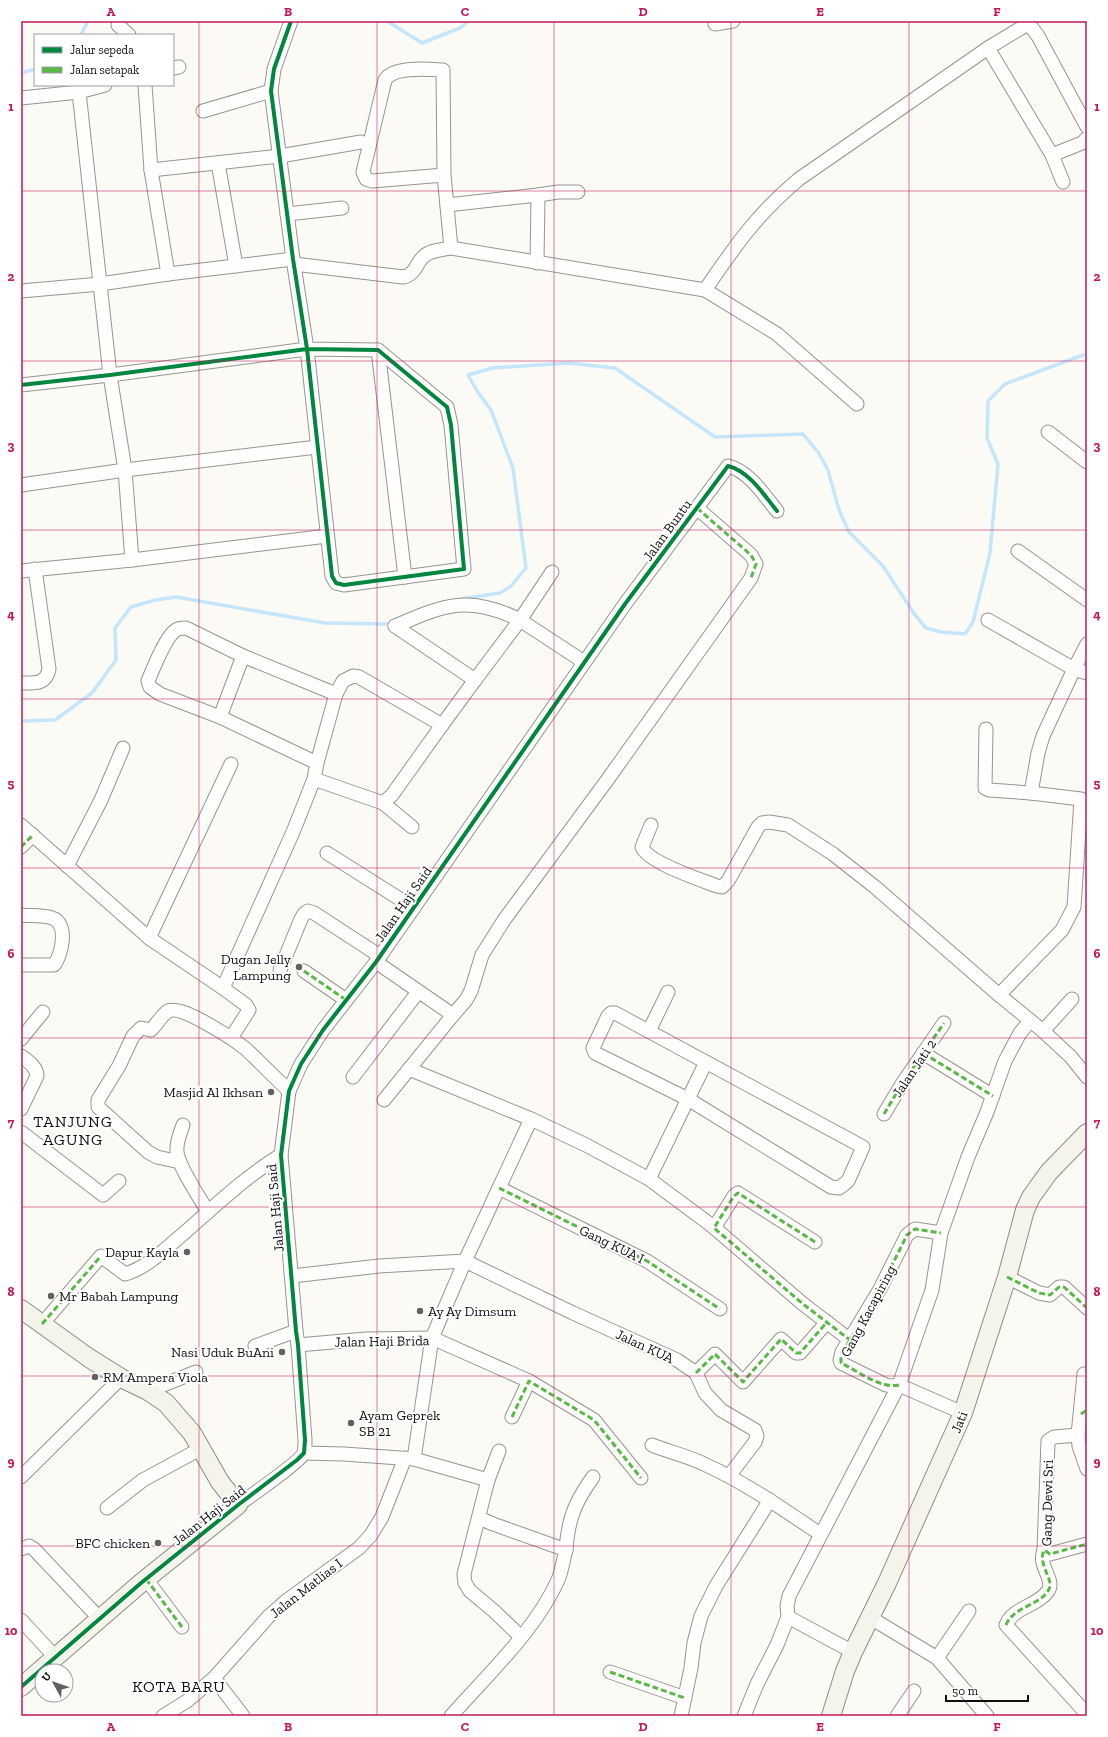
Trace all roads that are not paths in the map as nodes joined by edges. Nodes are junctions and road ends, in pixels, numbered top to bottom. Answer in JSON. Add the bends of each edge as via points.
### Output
{"nodes":[{"id":1,"x":291,"y":21,"type":"edge"},
{"id":2,"x":732,"y":21,"type":"edge"},
{"id":3,"x":715,"y":24,"type":"dead end"},
{"id":4,"x":118,"y":25,"type":"dead end"},
{"id":5,"x":128,"y":34,"type":"edge"},
{"id":6,"x":988,"y":48,"type":"junction"},
{"id":7,"x":101,"y":86,"type":"edge"},
{"id":8,"x":145,"y":86,"type":"edge"},
{"id":9,"x":271,"y":91,"type":"junction"},
{"id":10,"x":79,"y":92,"type":"junction"},
{"id":11,"x":21,"y":98,"type":"edge"},
{"id":12,"x":203,"y":111,"type":"dead end"},
{"id":13,"x":1087,"y":127,"type":"edge"},
{"id":14,"x":1087,"y":138,"type":"edge"},
{"id":15,"x":361,"y":142,"type":"dead end"},
{"id":16,"x":1052,"y":155,"type":"junction"},
{"id":17,"x":280,"y":156,"type":"junction"},
{"id":18,"x":218,"y":163,"type":"junction"},
{"id":19,"x":151,"y":170,"type":"junction"},
{"id":20,"x":444,"y":175,"type":"junction"},
{"id":21,"x":1063,"y":182,"type":"dead end"},
{"id":22,"x":578,"y":192,"type":"dead end"},
{"id":23,"x":538,"y":195,"type":"junction"},
{"id":24,"x":447,"y":205,"type":"junction"},
{"id":25,"x":342,"y":208,"type":"dead end"},
{"id":26,"x":287,"y":214,"type":"junction"},
{"id":27,"x":451,"y":248,"type":"junction"},
{"id":28,"x":293,"y":262,"type":"junction"},
{"id":29,"x":537,"y":263,"type":"junction"},
{"id":30,"x":236,"y":266,"type":"junction"},
{"id":31,"x":168,"y":274,"type":"junction"},
{"id":32,"x":100,"y":284,"type":"junction"},
{"id":33,"x":706,"y":290,"type":"junction"},
{"id":34,"x":21,"y":291,"type":"edge"},
{"id":35,"x":307,"y":350,"type":"junction"},
{"id":36,"x":378,"y":350,"type":"junction"},
{"id":37,"x":110,"y":375,"type":"junction"},
{"id":38,"x":21,"y":385,"type":"edge"},
{"id":39,"x":857,"y":404,"type":"dead end"},
{"id":40,"x":1048,"y":432,"type":"dead end"},
{"id":41,"x":317,"y":447,"type":"junction"},
{"id":42,"x":1087,"y":462,"type":"edge"},
{"id":43,"x":125,"y":470,"type":"junction"},
{"id":44,"x":21,"y":485,"type":"edge"},
{"id":45,"x":696,"y":508,"type":"junction"},
{"id":46,"x":777,"y":511,"type":"dead end"},
{"id":47,"x":327,"y":536,"type":"junction"},
{"id":48,"x":1018,"y":551,"type":"dead end"},
{"id":49,"x":132,"y":560,"type":"junction"},
{"id":50,"x":35,"y":569,"type":"junction"},
{"id":51,"x":21,"y":571,"type":"edge"},
{"id":52,"x":552,"y":572,"type":"dead end"},
{"id":53,"x":405,"y":577,"type":"junction"},
{"id":54,"x":1087,"y":600,"type":"edge"},
{"id":55,"x":520,"y":620,"type":"junction"},
{"id":56,"x":988,"y":620,"type":"dead end"},
{"id":57,"x":1087,"y":644,"type":"edge"},
{"id":58,"x":243,"y":656,"type":"junction"},
{"id":59,"x":584,"y":662,"type":"junction"},
{"id":60,"x":1074,"y":669,"type":"junction"},
{"id":61,"x":1087,"y":673,"type":"edge"},
{"id":62,"x":475,"y":680,"type":"junction"},
{"id":63,"x":21,"y":683,"type":"edge"},
{"id":64,"x":336,"y":694,"type":"junction"},
{"id":65,"x":220,"y":717,"type":"junction"},
{"id":66,"x":442,"y":725,"type":"junction"},
{"id":67,"x":986,"y":729,"type":"dead end"},
{"id":68,"x":123,"y":748,"type":"dead end"},
{"id":69,"x":317,"y":762,"type":"junction"},
{"id":70,"x":231,"y":764,"type":"dead end"},
{"id":71,"x":314,"y":779,"type":"junction"},
{"id":72,"x":1031,"y":793,"type":"junction"},
{"id":73,"x":1084,"y":800,"type":"edge"},
{"id":74,"x":383,"y":803,"type":"junction"},
{"id":75,"x":21,"y":825,"type":"edge"},
{"id":76,"x":651,"y":825,"type":"dead end"},
{"id":77,"x":412,"y":827,"type":"dead end"},
{"id":78,"x":33,"y":835,"type":"junction"},
{"id":79,"x":21,"y":847,"type":"edge"},
{"id":80,"x":327,"y":853,"type":"dead end"},
{"id":81,"x":67,"y":866,"type":"junction"},
{"id":82,"x":414,"y":908,"type":"junction"},
{"id":83,"x":21,"y":915,"type":"edge"},
{"id":84,"x":149,"y":938,"type":"junction"},
{"id":85,"x":378,"y":959,"type":"junction"},
{"id":86,"x":21,"y":965,"type":"edge"},
{"id":87,"x":280,"y":970,"type":"dead end"},
{"id":88,"x":304,"y":971,"type":"dead end"},
{"id":89,"x":223,"y":988,"type":"junction"},
{"id":90,"x":418,"y":992,"type":"junction"},
{"id":91,"x":668,"y":992,"type":"dead end"},
{"id":92,"x":999,"y":995,"type":"junction"},
{"id":93,"x":1072,"y":999,"type":"dead end"},
{"id":94,"x":346,"y":1000,"type":"junction"},
{"id":95,"x":44,"y":1012,"type":"dead end"},
{"id":96,"x":452,"y":1015,"type":"junction"},
{"id":97,"x":1030,"y":1021,"type":"junction"},
{"id":98,"x":944,"y":1023,"type":"dead end"},
{"id":99,"x":649,"y":1031,"type":"junction"},
{"id":100,"x":1043,"y":1031,"type":"junction"},
{"id":101,"x":231,"y":1038,"type":"junction"},
{"id":102,"x":21,"y":1039,"type":"edge"},
{"id":103,"x":923,"y":1053,"type":"junction"},
{"id":104,"x":21,"y":1056,"type":"edge"},
{"id":105,"x":706,"y":1062,"type":"junction"},
{"id":106,"x":409,"y":1069,"type":"junction"},
{"id":107,"x":353,"y":1077,"type":"dead end"},
{"id":108,"x":1087,"y":1077,"type":"edge"},
{"id":109,"x":289,"y":1091,"type":"junction"},
{"id":110,"x":993,"y":1096,"type":"junction"},
{"id":111,"x":688,"y":1099,"type":"junction"},
{"id":112,"x":384,"y":1100,"type":"dead end"},
{"id":113,"x":21,"y":1109,"type":"edge"},
{"id":114,"x":884,"y":1114,"type":"dead end"},
{"id":115,"x":531,"y":1119,"type":"junction"},
{"id":116,"x":183,"y":1125,"type":"dead end"},
{"id":117,"x":21,"y":1132,"type":"edge"},
{"id":118,"x":1087,"y":1133,"type":"edge"},
{"id":119,"x":281,"y":1155,"type":"junction"},
{"id":120,"x":180,"y":1162,"type":"junction"},
{"id":121,"x":648,"y":1179,"type":"junction"},
{"id":122,"x":119,"y":1181,"type":"dead end"},
{"id":123,"x":499,"y":1188,"type":"junction"},
{"id":124,"x":208,"y":1212,"type":"junction"},
{"id":125,"x":714,"y":1228,"type":"junction"},
{"id":126,"x":941,"y":1233,"type":"junction"},
{"id":127,"x":814,"y":1242,"type":"dead end"},
{"id":128,"x":465,"y":1262,"type":"junction"},
{"id":129,"x":292,"y":1276,"type":"junction"},
{"id":130,"x":1007,"y":1277,"type":"junction"},
{"id":131,"x":1087,"y":1308,"type":"edge"},
{"id":132,"x":21,"y":1309,"type":"edge"},
{"id":133,"x":720,"y":1309,"type":"dead end"},
{"id":134,"x":827,"y":1322,"type":"junction"},
{"id":135,"x":42,"y":1324,"type":"junction"},
{"id":136,"x":296,"y":1330,"type":"junction"},
{"id":137,"x":432,"y":1338,"type":"junction"},
{"id":138,"x":850,"y":1340,"type":"junction"},
{"id":139,"x":298,"y":1344,"type":"junction"},
{"id":140,"x":255,"y":1346,"type":"dead end"},
{"id":141,"x":196,"y":1372,"type":"dead end"},
{"id":142,"x":696,"y":1373,"type":"junction"},
{"id":143,"x":1084,"y":1374,"type":"dead end"},
{"id":144,"x":121,"y":1378,"type":"junction"},
{"id":145,"x":529,"y":1381,"type":"junction"},
{"id":146,"x":898,"y":1385,"type":"junction"},
{"id":147,"x":148,"y":1391,"type":"junction"},
{"id":148,"x":1084,"y":1412,"type":"edge"},
{"id":149,"x":963,"y":1413,"type":"junction"},
{"id":150,"x":512,"y":1417,"type":"dead end"},
{"id":151,"x":1078,"y":1435,"type":"junction"},
{"id":152,"x":652,"y":1445,"type":"dead end"},
{"id":153,"x":200,"y":1449,"type":"junction"},
{"id":154,"x":499,"y":1451,"type":"dead end"},
{"id":155,"x":304,"y":1453,"type":"junction"},
{"id":156,"x":409,"y":1459,"type":"junction"},
{"id":157,"x":1087,"y":1469,"type":"edge"},
{"id":158,"x":729,"y":1476,"type":"junction"},
{"id":159,"x":21,"y":1477,"type":"edge"},
{"id":160,"x":593,"y":1477,"type":"dead end"},
{"id":161,"x":641,"y":1478,"type":"dead end"},
{"id":162,"x":488,"y":1480,"type":"junction"},
{"id":163,"x":770,"y":1500,"type":"junction"},
{"id":164,"x":238,"y":1505,"type":"junction"},
{"id":165,"x":107,"y":1508,"type":"dead end"},
{"id":166,"x":480,"y":1518,"type":"junction"},
{"id":167,"x":820,"y":1534,"type":"junction"},
{"id":168,"x":1087,"y":1544,"type":"edge"},
{"id":169,"x":21,"y":1549,"type":"edge"},
{"id":170,"x":566,"y":1550,"type":"junction"},
{"id":171,"x":1044,"y":1550,"type":"junction"},
{"id":172,"x":146,"y":1579,"type":"junction"},
{"id":173,"x":969,"y":1611,"type":"dead end"},
{"id":174,"x":788,"y":1617,"type":"junction"},
{"id":175,"x":871,"y":1618,"type":"junction"},
{"id":176,"x":21,"y":1620,"type":"edge"},
{"id":177,"x":100,"y":1620,"type":"junction"},
{"id":178,"x":182,"y":1627,"type":"dead end"},
{"id":179,"x":521,"y":1637,"type":"junction"},
{"id":180,"x":853,"y":1652,"type":"junction"},
{"id":181,"x":56,"y":1658,"type":"junction"},
{"id":182,"x":937,"y":1658,"type":"junction"},
{"id":183,"x":610,"y":1672,"type":"dead end"},
{"id":184,"x":214,"y":1678,"type":"junction"},
{"id":185,"x":21,"y":1687,"type":"edge"},
{"id":186,"x":914,"y":1691,"type":"dead end"},
{"id":187,"x":685,"y":1698,"type":"junction"},
{"id":188,"x":1087,"y":1714,"type":"edge"},
{"id":189,"x":163,"y":1716,"type":"edge"},
{"id":190,"x":242,"y":1716,"type":"edge"},
{"id":191,"x":451,"y":1716,"type":"edge"},
{"id":192,"x":681,"y":1716,"type":"edge"},
{"id":193,"x":744,"y":1716,"type":"edge"},
{"id":194,"x":831,"y":1716,"type":"edge"},
{"id":195,"x":897,"y":1716,"type":"edge"},
{"id":196,"x":988,"y":1716,"type":"edge"}],
"edges":[{"from":1,"to":9,"type":"street","via":[[274,69]]},
{"from":2,"to":3,"type":"street"},
{"from":4,"to":5,"type":"street"},
{"from":6,"to":13,"type":"street","via":[[1026,25],[1032,28]]},
{"from":6,"to":16,"type":"street"},
{"from":6,"to":33,"type":"street","via":[[839,150],[780,195],[740,239]]},
{"from":7,"to":10,"type":"street"},
{"from":8,"to":19,"type":"street"},
{"from":9,"to":12,"type":"street"},
{"from":9,"to":17,"type":"street"},
{"from":10,"to":11,"type":"street"},
{"from":10,"to":32,"type":"street"},
{"from":14,"to":16,"type":"street","via":[[1082,143]]},
{"from":15,"to":17,"type":"street"},
{"from":16,"to":21,"type":"street"},
{"from":17,"to":18,"type":"street"},
{"from":17,"to":26,"type":"street"},
{"from":18,"to":19,"type":"street"},
{"from":18,"to":30,"type":"street"},
{"from":19,"to":31,"type":"street"},
{"from":20,"to":20,"type":"street","via":[[372,181],[364,177],[363,172],[385,80],[390,74],[399,70],[443,70]]},
{"from":20,"to":24,"type":"street"},
{"from":22,"to":23,"type":"street"},
{"from":23,"to":24,"type":"street"},
{"from":23,"to":29,"type":"street"},
{"from":24,"to":27,"type":"street"},
{"from":25,"to":26,"type":"street"},
{"from":26,"to":28,"type":"street"},
{"from":27,"to":28,"type":"street","via":[[424,256],[413,272],[404,277]]},
{"from":27,"to":29,"type":"street"},
{"from":28,"to":30,"type":"street"},
{"from":28,"to":35,"type":"street"},
{"from":29,"to":33,"type":"street"},
{"from":30,"to":31,"type":"street"},
{"from":31,"to":32,"type":"street"},
{"from":32,"to":34,"type":"street"},
{"from":32,"to":37,"type":"street"},
{"from":33,"to":39,"type":"street","via":[[777,334]]},
{"from":35,"to":36,"type":"street"},
{"from":35,"to":37,"type":"street"},
{"from":35,"to":41,"type":"street"},
{"from":36,"to":53,"type":"street"},
{"from":36,"to":53,"type":"street","via":[[447,407],[451,425],[464,568]]},
{"from":37,"to":38,"type":"street"},
{"from":37,"to":43,"type":"street"},
{"from":40,"to":42,"type":"street"},
{"from":41,"to":43,"type":"street"},
{"from":41,"to":47,"type":"street"},
{"from":43,"to":44,"type":"street"},
{"from":43,"to":49,"type":"street"},
{"from":45,"to":46,"type":"street","name":"Jalan Buntu","via":[[728,466],[735,467],[750,479]]},
{"from":45,"to":59,"type":"street","name":"Jalan Buntu"},
{"from":45,"to":96,"type":"street","via":[[750,555],[756,564],[751,578],[504,920],[482,955],[472,991]]},
{"from":47,"to":49,"type":"street"},
{"from":47,"to":53,"type":"street","via":[[332,576],[336,583],[344,585]]},
{"from":48,"to":54,"type":"street"},
{"from":49,"to":50,"type":"street"},
{"from":50,"to":51,"type":"street"},
{"from":50,"to":63,"type":"street","via":[[49,669],[47,678],[40,683]]},
{"from":52,"to":55,"type":"street"},
{"from":55,"to":59,"type":"street"},
{"from":55,"to":62,"type":"street"},
{"from":55,"to":62,"type":"street","via":[[484,606],[449,606],[395,626]]},
{"from":56,"to":60,"type":"street"},
{"from":57,"to":60,"type":"street"},
{"from":58,"to":64,"type":"street"},
{"from":58,"to":65,"type":"street"},
{"from":58,"to":65,"type":"street","via":[[186,628],[179,628],[171,635],[156,660],[148,681],[150,687],[160,694]]},
{"from":59,"to":82,"type":"street","name":"Jalan Haji Said"},
{"from":60,"to":61,"type":"street"},
{"from":60,"to":72,"type":"street","via":[[1040,744]]},
{"from":62,"to":66,"type":"street"},
{"from":64,"to":66,"type":"street","via":[[343,681],[353,676],[359,677]]},
{"from":64,"to":69,"type":"street"},
{"from":65,"to":69,"type":"street"},
{"from":66,"to":74,"type":"street","via":[[392,795]]},
{"from":67,"to":72,"type":"street","via":[[984,788]]},
{"from":68,"to":81,"type":"street","via":[[101,800]]},
{"from":69,"to":71,"type":"street"},
{"from":70,"to":84,"type":"street"},
{"from":71,"to":74,"type":"street"},
{"from":71,"to":89,"type":"street"},
{"from":72,"to":73,"type":"street"},
{"from":73,"to":92,"type":"street","via":[[1074,907],[1062,930]]},
{"from":74,"to":77,"type":"street"},
{"from":75,"to":78,"type":"street"},
{"from":76,"to":92,"type":"street","via":[[642,847],[646,854],[656,861],[722,887],[762,823],[788,825],[834,854],[870,883]]},
{"from":78,"to":79,"type":"street"},
{"from":78,"to":81,"type":"street"},
{"from":80,"to":82,"type":"street"},
{"from":81,"to":84,"type":"street"},
{"from":82,"to":85,"type":"street","name":"Jalan Haji Said"},
{"from":83,"to":86,"type":"street","via":[[53,918],[59,922],[63,937],[58,960],[54,965]]},
{"from":84,"to":89,"type":"street"},
{"from":85,"to":87,"type":"street","via":[[308,911],[301,919]]},
{"from":85,"to":90,"type":"street"},
{"from":85,"to":94,"type":"street","name":"Jalan Haji Said"},
{"from":88,"to":94,"type":"street"},
{"from":89,"to":101,"type":"street","via":[[249,1010]]},
{"from":90,"to":96,"type":"street"},
{"from":90,"to":107,"type":"street"},
{"from":91,"to":99,"type":"street"},
{"from":92,"to":97,"type":"street"},
{"from":93,"to":100,"type":"street"},
{"from":94,"to":109,"type":"street","name":"Jalan Haji Said","via":[[306,1055]]},
{"from":95,"to":102,"type":"street"},
{"from":96,"to":106,"type":"street"},
{"from":97,"to":100,"type":"street"},
{"from":97,"to":110,"type":"street","via":[[1013,1045],[997,1080]]},
{"from":98,"to":103,"type":"street","name":"Jalan Jati 2"},
{"from":99,"to":105,"type":"street"},
{"from":99,"to":111,"type":"street","via":[[611,1013],[593,1048],[596,1053]]},
{"from":100,"to":108,"type":"street","via":[[1071,1057]]},
{"from":101,"to":109,"type":"street"},
{"from":101,"to":120,"type":"street","via":[[184,1012],[167,1012],[151,1030],[141,1028],[133,1036],[119,1066],[98,1100],[98,1107],[148,1152],[157,1157]]},
{"from":103,"to":110,"type":"street"},
{"from":103,"to":114,"type":"street","name":"Jalan Jati 2"},
{"from":104,"to":113,"type":"street","via":[[34,1067],[37,1076]]},
{"from":105,"to":111,"type":"street"},
{"from":105,"to":111,"type":"street","via":[[863,1147],[848,1181],[839,1188],[831,1187]]},
{"from":106,"to":112,"type":"street"},
{"from":106,"to":115,"type":"street"},
{"from":109,"to":119,"type":"street","name":"Jalan Haji Said"},
{"from":110,"to":126,"type":"street"},
{"from":111,"to":121,"type":"street"},
{"from":115,"to":121,"type":"street"},
{"from":115,"to":123,"type":"street"},
{"from":116,"to":120,"type":"street","via":[[177,1144]]},
{"from":117,"to":122,"type":"street","via":[[103,1195]]},
{"from":118,"to":130,"type":"street","name":"Jati","via":[[1049,1172],[1031,1197],[1025,1210]]},
{"from":119,"to":124,"type":"street","via":[[257,1170]]},
{"from":119,"to":129,"type":"street","name":"Jalan Haji Said"},
{"from":120,"to":124,"type":"street"},
{"from":121,"to":125,"type":"street"},
{"from":123,"to":128,"type":"street"},
{"from":123,"to":133,"type":"street","name":"Gang KUA I","via":[[647,1260]]},
{"from":124,"to":135,"type":"street","via":[[166,1249],[134,1271],[125,1274],[101,1256]]},
{"from":125,"to":127,"type":"street","via":[[738,1193]]},
{"from":125,"to":134,"type":"street"},
{"from":126,"to":138,"type":"street","name":"Gang Kacapiring","via":[[915,1229],[910,1232]]},
{"from":126,"to":146,"type":"street","via":[[932,1290]]},
{"from":128,"to":129,"type":"street","via":[[380,1266]]},
{"from":128,"to":137,"type":"street"},
{"from":128,"to":142,"type":"street","name":"Jalan KUA","via":[[677,1360]]},
{"from":129,"to":136,"type":"street","name":"Jalan Haji Said"},
{"from":130,"to":131,"type":"street","via":[[1039,1293],[1050,1295],[1059,1287],[1064,1288]]},
{"from":130,"to":149,"type":"street","name":"Jati"},
{"from":132,"to":135,"type":"street"},
{"from":134,"to":138,"type":"street"},
{"from":134,"to":142,"type":"street","via":[[800,1353],[796,1353],[781,1339],[743,1382],[714,1354]]},
{"from":135,"to":144,"type":"street"},
{"from":136,"to":139,"type":"street","name":"Jalan Haji Said"},
{"from":136,"to":140,"type":"street"},
{"from":137,"to":139,"type":"street","name":"Jalan Haji Brida"},
{"from":137,"to":145,"type":"street","name":"Jalan Haji Brida"},
{"from":137,"to":156,"type":"street"},
{"from":138,"to":146,"type":"street","name":"Gang Kacapiring","via":[[841,1355],[842,1363],[886,1385]]},
{"from":139,"to":155,"type":"street","name":"Jalan Haji Said"},
{"from":141,"to":147,"type":"street"},
{"from":142,"to":158,"type":"street","via":[[705,1393],[722,1410],[755,1430],[757,1436]]},
{"from":143,"to":148,"type":"street"},
{"from":144,"to":147,"type":"street"},
{"from":144,"to":159,"type":"street"},
{"from":145,"to":150,"type":"street"},
{"from":145,"to":161,"type":"street","name":"Jalan Haji Brida","via":[[594,1420]]},
{"from":146,"to":149,"type":"street"},
{"from":146,"to":167,"type":"street"},
{"from":147,"to":153,"type":"street","via":[[179,1417],[192,1433]]},
{"from":148,"to":151,"type":"street"},
{"from":149,"to":175,"type":"street","name":"Jati"},
{"from":151,"to":157,"type":"street"},
{"from":151,"to":171,"type":"street","name":"Gang Dewi Sri","via":[[1054,1437],[1048,1441]]},
{"from":152,"to":158,"type":"street","via":[[703,1463]]},
{"from":153,"to":164,"type":"street"},
{"from":153,"to":165,"type":"street","via":[[144,1480]]},
{"from":154,"to":162,"type":"street"},
{"from":155,"to":156,"type":"street"},
{"from":155,"to":164,"type":"street","name":"Jalan Haji Said"},
{"from":156,"to":162,"type":"street"},
{"from":156,"to":184,"type":"street","name":"Jalan Matlias I","via":[[371,1535],[359,1548],[269,1616]]},
{"from":158,"to":163,"type":"street"},
{"from":160,"to":170,"type":"street","via":[[580,1495],[573,1512],[567,1533]]},
{"from":162,"to":166,"type":"street"},
{"from":163,"to":167,"type":"street"},
{"from":163,"to":187,"type":"street","via":[[716,1586],[701,1616]]},
{"from":164,"to":172,"type":"street","name":"Jalan Haji Said"},
{"from":166,"to":170,"type":"street"},
{"from":166,"to":179,"type":"street","via":[[464,1574],[465,1583],[470,1591]]},
{"from":167,"to":174,"type":"street","via":[[789,1596]]},
{"from":168,"to":171,"type":"street","name":"Gang Dewi Sri","via":[[1050,1554]]},
{"from":169,"to":177,"type":"street","via":[[29,1546],[34,1549]]},
{"from":170,"to":179,"type":"street","via":[[559,1578],[549,1599]]},
{"from":171,"to":188,"type":"street","via":[[1041,1556],[1050,1580],[1048,1591],[1009,1617],[1006,1625]]},
{"from":172,"to":177,"type":"street","name":"Jalan Haji Said"},
{"from":172,"to":178,"type":"street"},
{"from":173,"to":182,"type":"street"},
{"from":174,"to":180,"type":"street"},
{"from":174,"to":193,"type":"street"},
{"from":175,"to":180,"type":"street","name":"Jati"},
{"from":175,"to":182,"type":"street"},
{"from":176,"to":181,"type":"street"},
{"from":177,"to":181,"type":"street","name":"Jalan Haji Said"},
{"from":179,"to":191,"type":"street"},
{"from":180,"to":194,"type":"street","name":"Jati"},
{"from":181,"to":185,"type":"street","name":"Jalan Haji Said"},
{"from":182,"to":196,"type":"street"},
{"from":183,"to":187,"type":"street"},
{"from":184,"to":189,"type":"street","name":"Jalan Matlias I","via":[[187,1701]]},
{"from":184,"to":190,"type":"street"},
{"from":186,"to":195,"type":"street"},
{"from":187,"to":192,"type":"street"}]}
